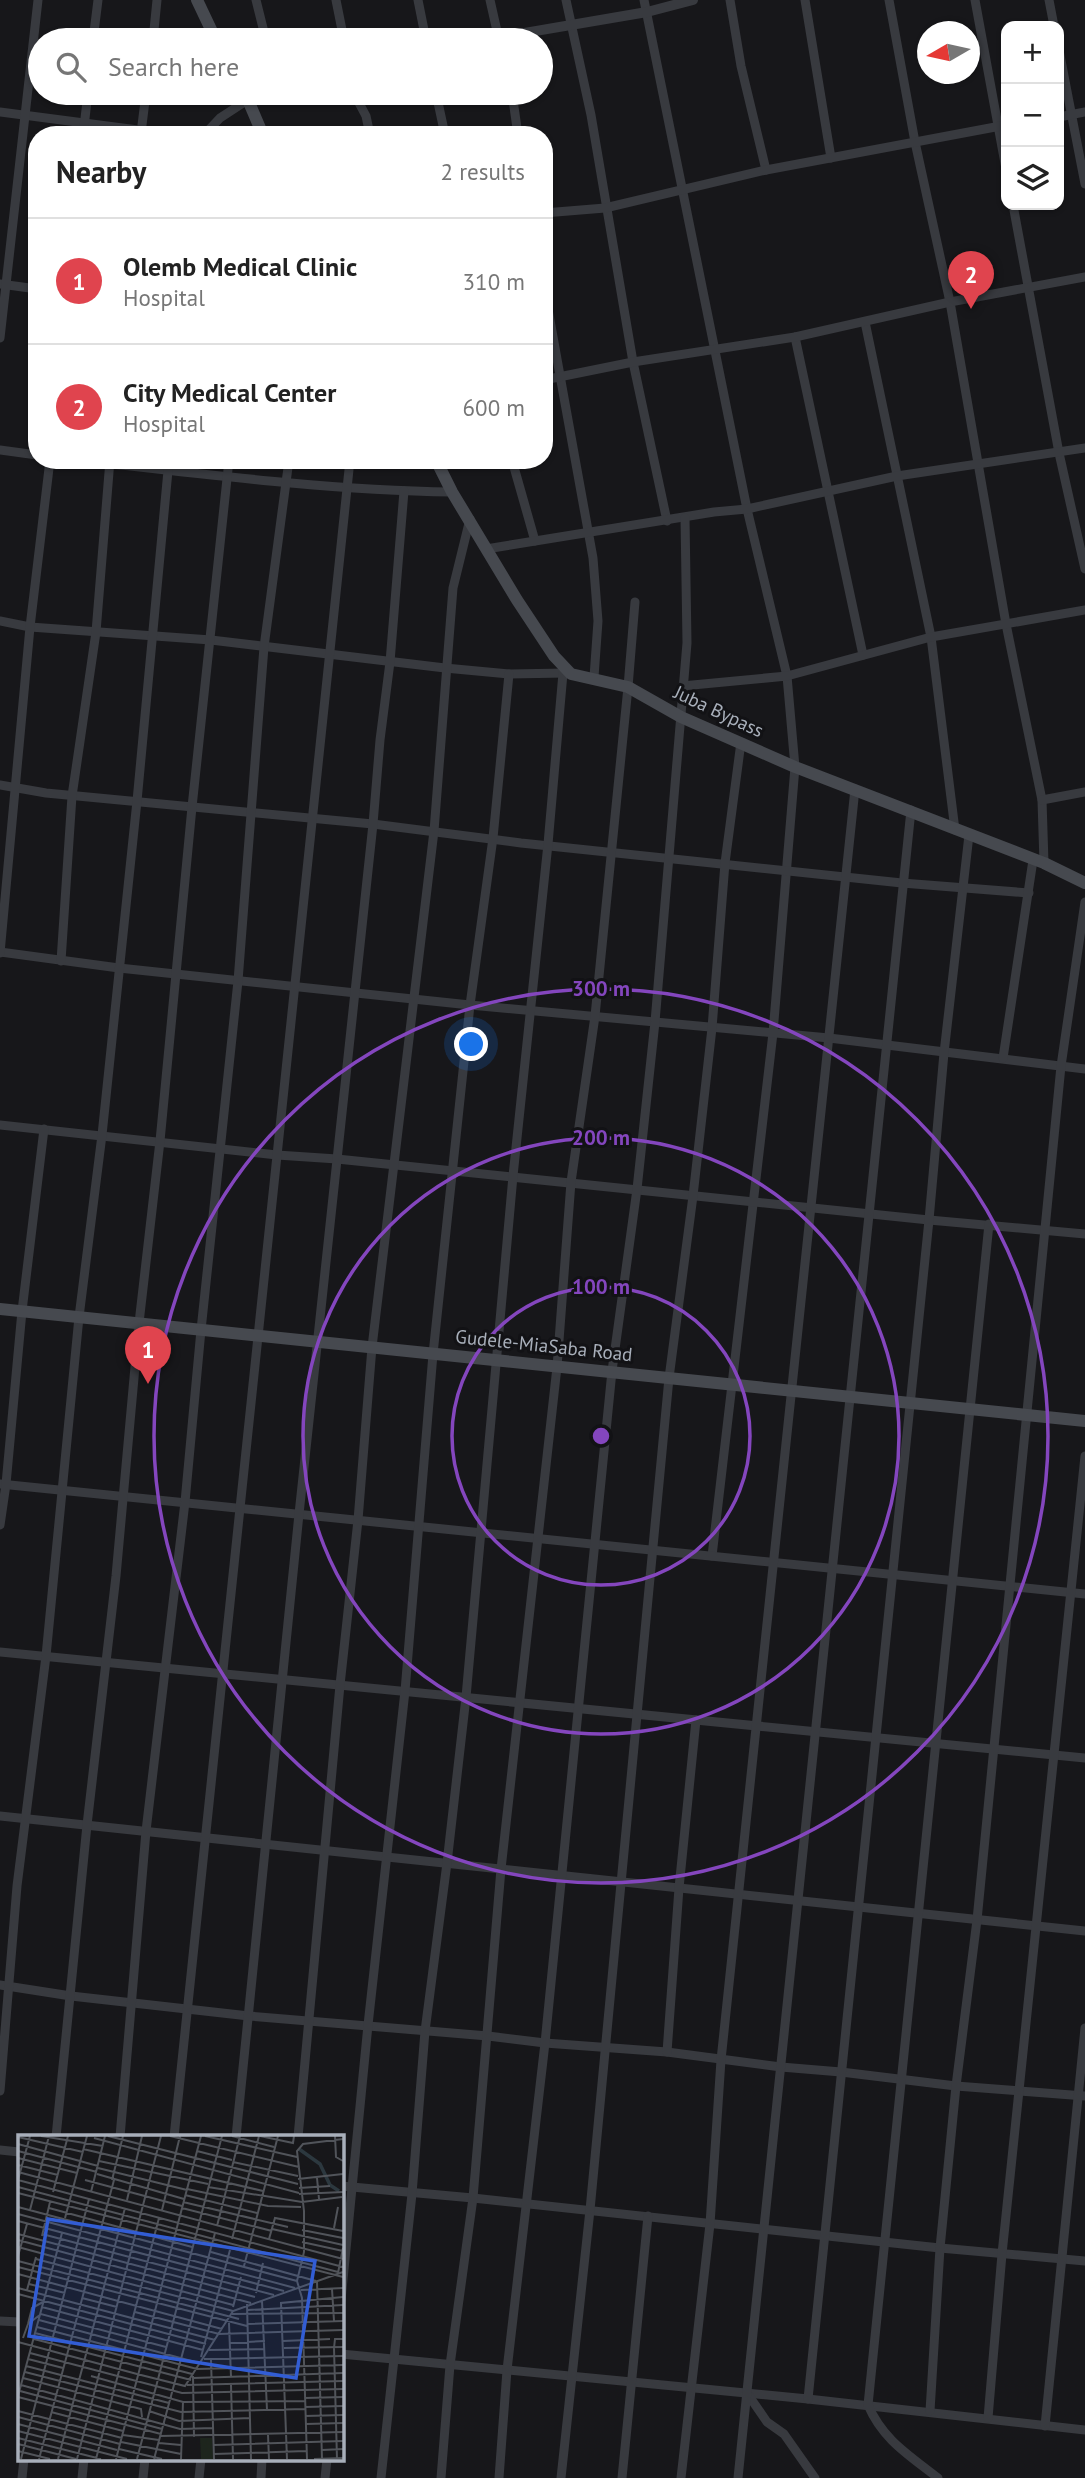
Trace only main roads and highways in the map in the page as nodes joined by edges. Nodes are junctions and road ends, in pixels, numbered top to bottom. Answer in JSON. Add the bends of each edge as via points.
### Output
{"nodes":[{"id":1,"x":197,"y":0,"type":"edge"},
{"id":2,"x":210,"y":28,"type":"edge"},
{"id":3,"x":254,"y":105,"type":"edge"},
{"id":4,"x":260,"y":126,"type":"edge"},
{"id":5,"x":440,"y":469,"type":"edge"},
{"id":6,"x":1085,"y":883,"type":"edge"},
{"id":7,"x":0,"y":1309,"type":"edge"},
{"id":8,"x":1085,"y":1421,"type":"edge"}],
"edges":[{"from":1,"to":2,"type":"main road"},
{"from":3,"to":4,"type":"main road"},
{"from":5,"to":6,"type":"main road","name":"Juba Bypass","via":[[567,673],[628,687],[681,717],[795,766]]},
{"from":7,"to":8,"type":"main road","name":"Gudele-MiaSaba Road"}]}
